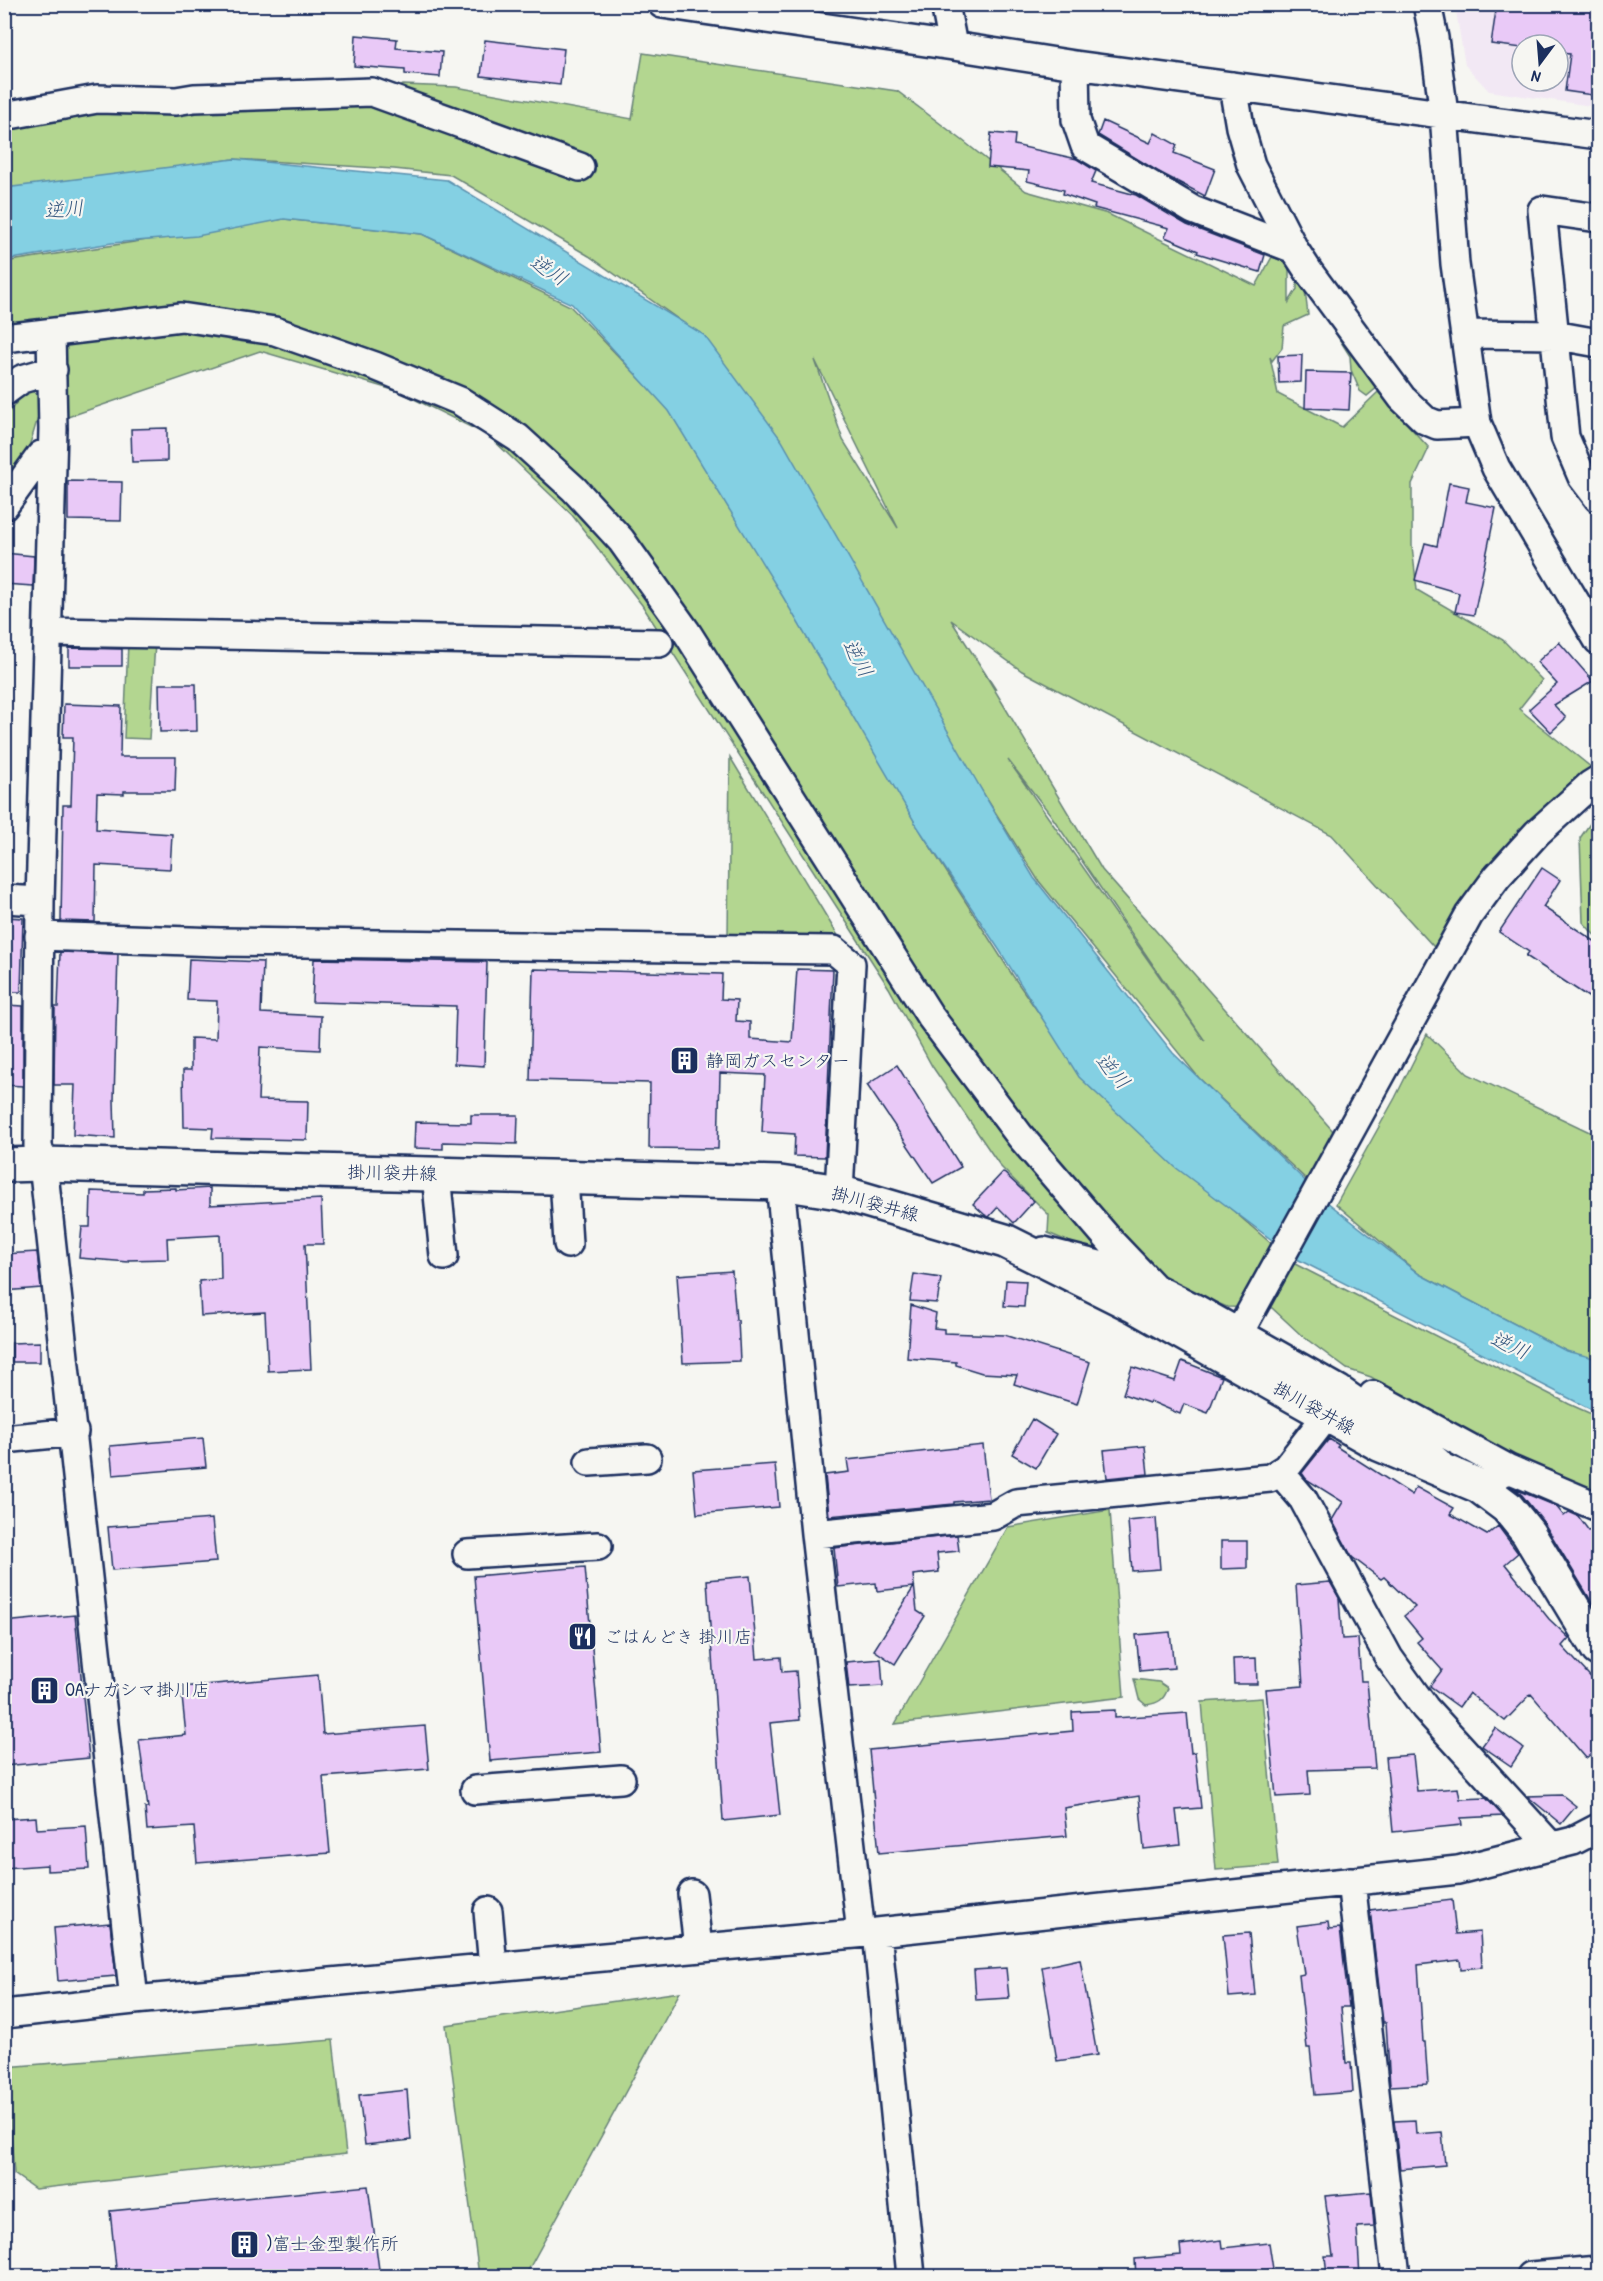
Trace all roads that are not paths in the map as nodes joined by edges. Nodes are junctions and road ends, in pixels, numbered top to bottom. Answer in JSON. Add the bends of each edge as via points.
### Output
{"nodes":[{"id":1,"x":662,"y":4,"type":"edge"},
{"id":2,"x":945,"y":4,"type":"edge"},
{"id":3,"x":1426,"y":4,"type":"edge"},
{"id":4,"x":953,"y":46,"type":"junction"},
{"id":5,"x":1075,"y":65,"type":"junction"},
{"id":6,"x":1233,"y":86,"type":"junction"},
{"id":7,"x":1444,"y":114,"type":"junction"},
{"id":8,"x":4,"y":116,"type":"edge"},
{"id":9,"x":1599,"y":135,"type":"edge"},
{"id":10,"x":580,"y":167,"type":"dead end"},
{"id":11,"x":1599,"y":218,"type":"edge"},
{"id":12,"x":1294,"y":249,"type":"junction"},
{"id":13,"x":51,"y":334,"type":"junction"},
{"id":14,"x":1465,"y":334,"type":"junction"},
{"id":15,"x":1554,"y":335,"type":"junction"},
{"id":16,"x":4,"y":338,"type":"edge"},
{"id":17,"x":1599,"y":343,"type":"edge"},
{"id":18,"x":53,"y":370,"type":"junction"},
{"id":19,"x":4,"y":392,"type":"edge"},
{"id":20,"x":1477,"y":423,"type":"junction"},
{"id":21,"x":52,"y":450,"type":"junction"},
{"id":22,"x":1599,"y":498,"type":"edge"},
{"id":23,"x":4,"y":506,"type":"edge"},
{"id":24,"x":48,"y":632,"type":"junction"},
{"id":25,"x":1599,"y":640,"type":"edge"},
{"id":26,"x":658,"y":643,"type":"dead end"},
{"id":27,"x":1599,"y":780,"type":"edge"},
{"id":28,"x":4,"y":899,"type":"edge"},
{"id":29,"x":40,"y":901,"type":"junction"},
{"id":30,"x":39,"y":936,"type":"junction"},
{"id":31,"x":43,"y":1164,"type":"junction"},
{"id":32,"x":4,"y":1165,"type":"edge"},
{"id":33,"x":436,"y":1174,"type":"junction"},
{"id":34,"x":564,"y":1177,"type":"junction"},
{"id":35,"x":780,"y":1183,"type":"junction"},
{"id":36,"x":839,"y":1192,"type":"junction"},
{"id":37,"x":1005,"y":1241,"type":"junction"},
{"id":38,"x":568,"y":1244,"type":"dead end"},
{"id":39,"x":444,"y":1256,"type":"dead end"},
{"id":40,"x":1154,"y":1287,"type":"junction"},
{"id":41,"x":1245,"y":1323,"type":"junction"},
{"id":42,"x":1334,"y":1402,"type":"junction"},
{"id":43,"x":74,"y":1432,"type":"junction"},
{"id":44,"x":4,"y":1439,"type":"edge"},
{"id":45,"x":647,"y":1458,"type":"dead end"},
{"id":46,"x":590,"y":1462,"type":"dead end"},
{"id":47,"x":1509,"y":1469,"type":"junction"},
{"id":48,"x":1280,"y":1472,"type":"junction"},
{"id":49,"x":1468,"y":1482,"type":"junction"},
{"id":50,"x":1599,"y":1507,"type":"edge"},
{"id":51,"x":815,"y":1534,"type":"junction"},
{"id":52,"x":598,"y":1546,"type":"dead end"},
{"id":53,"x":467,"y":1554,"type":"dead end"},
{"id":54,"x":1599,"y":1649,"type":"edge"},
{"id":55,"x":621,"y":1779,"type":"dead end"},
{"id":56,"x":475,"y":1790,"type":"dead end"},
{"id":57,"x":1599,"y":1828,"type":"edge"},
{"id":58,"x":1551,"y":1846,"type":"junction"},
{"id":59,"x":1351,"y":1881,"type":"junction"},
{"id":60,"x":692,"y":1894,"type":"dead end"},
{"id":61,"x":488,"y":1911,"type":"dead end"},
{"id":62,"x":869,"y":1932,"type":"junction"},
{"id":63,"x":698,"y":1948,"type":"junction"},
{"id":64,"x":494,"y":1967,"type":"junction"},
{"id":65,"x":134,"y":2000,"type":"junction"},
{"id":66,"x":4,"y":2014,"type":"edge"},
{"id":67,"x":1599,"y":2270,"type":"edge"},
{"id":68,"x":911,"y":2277,"type":"edge"},
{"id":69,"x":1396,"y":2277,"type":"edge"},
{"id":70,"x":1531,"y":2277,"type":"edge"}],
"edges":[{"from":1,"to":4,"type":"street"},
{"from":2,"to":4,"type":"street"},
{"from":3,"to":7,"type":"street"},
{"from":4,"to":5,"type":"street"},
{"from":5,"to":6,"type":"street"},
{"from":5,"to":12,"type":"street","via":[[1076,120],[1085,146],[1193,210]]},
{"from":6,"to":7,"type":"street"},
{"from":6,"to":12,"type":"street","via":[[1251,165]]},
{"from":7,"to":9,"type":"street"},
{"from":7,"to":14,"type":"street","via":[[1455,264]]},
{"from":8,"to":10,"type":"street","via":[[98,99],[176,101],[372,92]]},
{"from":11,"to":15,"type":"street","via":[[1542,210]]},
{"from":12,"to":20,"type":"street","via":[[1402,398],[1425,420],[1437,425]]},
{"from":13,"to":16,"type":"street"},
{"from":13,"to":18,"type":"street"},
{"from":13,"to":40,"type":"street","via":[[180,317],[274,331],[460,401],[518,438],[574,489],[621,540],[686,631],[930,1016],[1020,1136]]},
{"from":14,"to":15,"type":"street"},
{"from":14,"to":20,"type":"street"},
{"from":15,"to":17,"type":"street"},
{"from":15,"to":22,"type":"street","via":[[1565,437],[1582,477]]},
{"from":18,"to":19,"type":"street","via":[[22,379]]},
{"from":18,"to":21,"type":"street"},
{"from":20,"to":25,"type":"street","via":[[1496,468]]},
{"from":21,"to":23,"type":"street","via":[[41,455]]},
{"from":21,"to":24,"type":"street"},
{"from":24,"to":26,"type":"street"},
{"from":24,"to":29,"type":"street"},
{"from":27,"to":41,"type":"street","via":[[1537,833],[1469,915]]},
{"from":28,"to":29,"type":"street"},
{"from":29,"to":30,"type":"street"},
{"from":30,"to":31,"type":"street","via":[[38,1146]]},
{"from":30,"to":36,"type":"street","via":[[834,950],[851,964]]},
{"from":31,"to":32,"type":"main road","name":"掛川袋井線"},
{"from":31,"to":33,"type":"main road","name":"掛川袋井線"},
{"from":31,"to":43,"type":"street"},
{"from":33,"to":34,"type":"main road","name":"掛川袋井線"},
{"from":33,"to":39,"type":"street"},
{"from":34,"to":35,"type":"main road","name":"掛川袋井線"},
{"from":34,"to":38,"type":"street"},
{"from":35,"to":36,"type":"main road","name":"掛川袋井線"},
{"from":35,"to":51,"type":"street"},
{"from":36,"to":37,"type":"main road","name":"掛川袋井線"},
{"from":37,"to":40,"type":"street","via":[[1119,1270]]},
{"from":37,"to":42,"type":"main road","name":"掛川袋井線"},
{"from":40,"to":41,"type":"street"},
{"from":41,"to":42,"type":"street"},
{"from":42,"to":47,"type":"street","via":[[1367,1391]]},
{"from":42,"to":48,"type":"street"},
{"from":42,"to":49,"type":"main road","name":"掛川袋井線","via":[[1379,1444]]},
{"from":43,"to":44,"type":"street"},
{"from":43,"to":65,"type":"street"},
{"from":45,"to":46,"type":"street"},
{"from":47,"to":49,"type":"street"},
{"from":47,"to":50,"type":"street"},
{"from":48,"to":51,"type":"street","via":[[1270,1478],[1016,1503],[993,1516]]},
{"from":48,"to":58,"type":"street","via":[[1303,1499],[1389,1658],[1425,1708]]},
{"from":49,"to":54,"type":"main road","name":"掛川袋井線","via":[[1507,1507],[1528,1533]]},
{"from":51,"to":62,"type":"street"},
{"from":52,"to":53,"type":"street"},
{"from":55,"to":56,"type":"street"},
{"from":57,"to":58,"type":"street","via":[[1573,1841]]},
{"from":58,"to":59,"type":"street","via":[[1458,1870]]},
{"from":59,"to":62,"type":"street"},
{"from":59,"to":69,"type":"street"},
{"from":60,"to":63,"type":"street"},
{"from":61,"to":64,"type":"street"},
{"from":62,"to":63,"type":"street"},
{"from":62,"to":68,"type":"street"},
{"from":63,"to":64,"type":"street"},
{"from":64,"to":65,"type":"street"},
{"from":65,"to":66,"type":"street"},
{"from":67,"to":70,"type":"street"}]}
